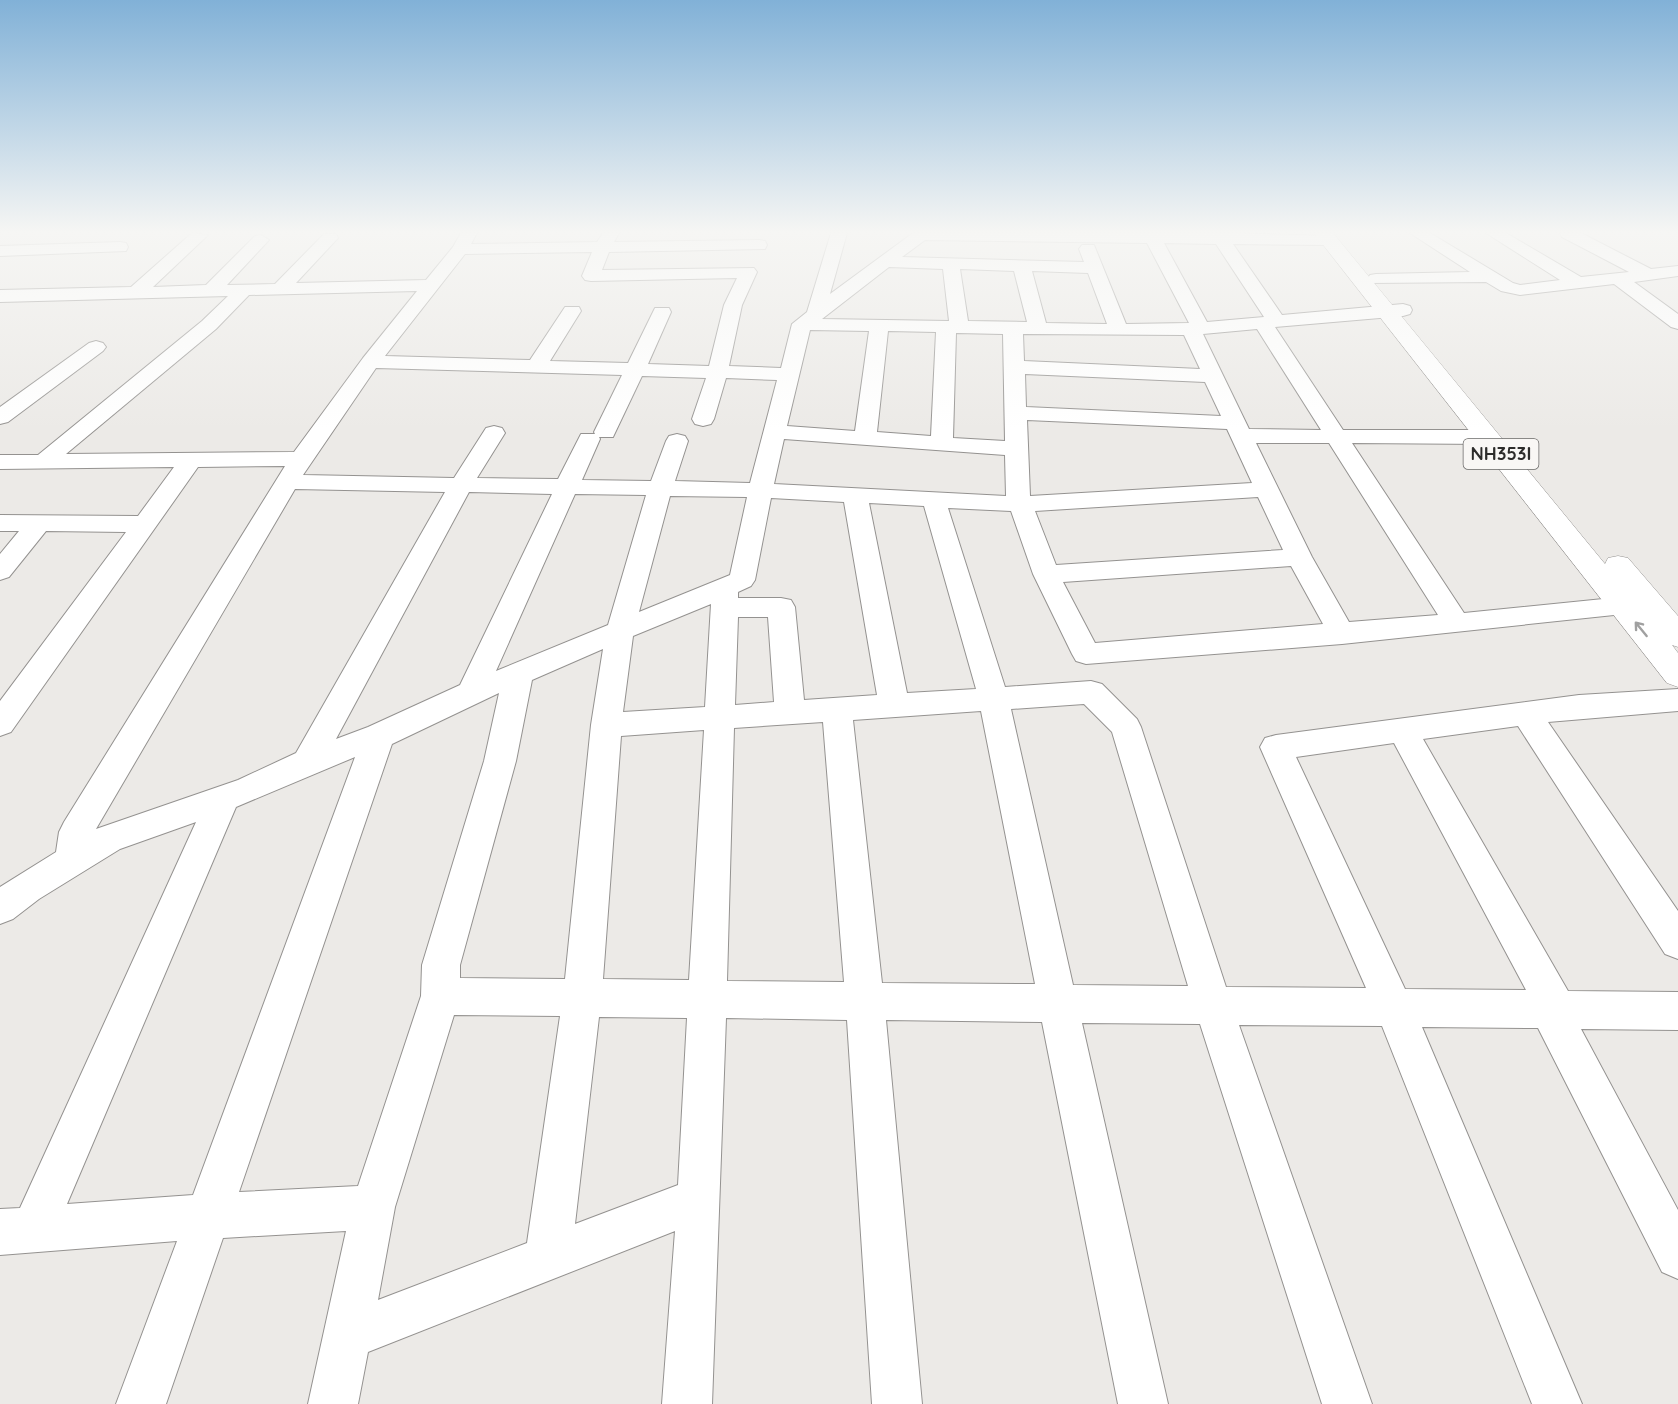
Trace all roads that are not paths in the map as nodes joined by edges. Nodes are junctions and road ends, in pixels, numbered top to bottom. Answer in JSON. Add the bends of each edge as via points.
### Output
{"nodes":[{"id":1,"x":235,"y":299,"type":"edge"},
{"id":2,"x":419,"y":299,"type":"edge"},
{"id":3,"x":736,"y":299,"type":"edge"},
{"id":4,"x":816,"y":299,"type":"edge"},
{"id":5,"x":838,"y":299,"type":"edge"},
{"id":6,"x":952,"y":299,"type":"edge"},
{"id":7,"x":1024,"y":299,"type":"edge"},
{"id":8,"x":1107,"y":299,"type":"edge"},
{"id":9,"x":1181,"y":299,"type":"edge"},
{"id":10,"x":1256,"y":299,"type":"edge"},
{"id":11,"x":1383,"y":299,"type":"edge"},
{"id":12,"x":1387,"y":299,"type":"edge"},
{"id":13,"x":1645,"y":299,"type":"edge"},
{"id":14,"x":572,"y":311,"type":"dead end"},
{"id":15,"x":1394,"y":311,"type":"junction"},
{"id":16,"x":662,"y":312,"type":"dead end"},
{"id":17,"x":809,"y":320,"type":"junction"},
{"id":18,"x":1269,"y":321,"type":"junction"},
{"id":19,"x":1678,"y":323,"type":"edge"},
{"id":20,"x":879,"y":326,"type":"junction"},
{"id":21,"x":953,"y":327,"type":"junction"},
{"id":22,"x":1026,"y":328,"type":"junction"},
{"id":23,"x":1196,"y":328,"type":"junction"},
{"id":24,"x":1119,"y":330,"type":"junction"},
{"id":25,"x":96,"y":347,"type":"dead end"},
{"id":26,"x":370,"y":362,"type":"junction"},
{"id":27,"x":536,"y":367,"type":"junction"},
{"id":28,"x":1014,"y":367,"type":"junction"},
{"id":29,"x":636,"y":369,"type":"junction"},
{"id":30,"x":718,"y":371,"type":"junction"},
{"id":31,"x":789,"y":374,"type":"junction"},
{"id":32,"x":1213,"y":376,"type":"junction"},
{"id":33,"x":1016,"y":413,"type":"junction"},
{"id":34,"x":0,"y":417,"type":"edge"},
{"id":35,"x":703,"y":419,"type":"dead end"},
{"id":36,"x":1238,"y":430,"type":"junction"},
{"id":37,"x":775,"y":432,"type":"junction"},
{"id":38,"x":494,"y":434,"type":"dead end"},
{"id":39,"x":1335,"y":436,"type":"junction"},
{"id":40,"x":1487,"y":436,"type":"junction"},
{"id":41,"x":865,"y":438,"type":"junction"},
{"id":42,"x":677,"y":441,"type":"dead end"},
{"id":43,"x":942,"y":444,"type":"junction"},
{"id":44,"x":1017,"y":449,"type":"junction"},
{"id":45,"x":301,"y":459,"type":"junction"},
{"id":46,"x":44,"y":461,"type":"junction"},
{"id":47,"x":0,"y":462,"type":"edge"},
{"id":48,"x":190,"y":462,"type":"junction"},
{"id":49,"x":288,"y":482,"type":"junction"},
{"id":50,"x":461,"y":485,"type":"junction"},
{"id":51,"x":565,"y":487,"type":"junction"},
{"id":52,"x":660,"y":489,"type":"junction"},
{"id":53,"x":1266,"y":489,"type":"junction"},
{"id":54,"x":760,"y":490,"type":"junction"},
{"id":55,"x":855,"y":495,"type":"junction"},
{"id":56,"x":934,"y":500,"type":"junction"},
{"id":57,"x":1020,"y":504,"type":"junction"},
{"id":58,"x":0,"y":523,"type":"edge"},
{"id":59,"x":39,"y":524,"type":"junction"},
{"id":60,"x":145,"y":524,"type":"junction"},
{"id":61,"x":1299,"y":557,"type":"junction"},
{"id":62,"x":0,"y":571,"type":"edge"},
{"id":63,"x":1046,"y":574,"type":"junction"},
{"id":64,"x":724,"y":598,"type":"junction"},
{"id":65,"x":1623,"y":606,"type":"junction"},
{"id":66,"x":1457,"y":623,"type":"junction"},
{"id":67,"x":620,"y":630,"type":"junction"},
{"id":68,"x":1342,"y":634,"type":"junction"},
{"id":69,"x":1678,"y":636,"type":"edge"},
{"id":70,"x":1086,"y":654,"type":"junction"},
{"id":71,"x":518,"y":674,"type":"junction"},
{"id":72,"x":1678,"y":675,"type":"edge"},
{"id":73,"x":1091,"y":692,"type":"junction"},
{"id":74,"x":471,"y":693,"type":"junction"},
{"id":75,"x":993,"y":697,"type":"junction"},
{"id":76,"x":1678,"y":700,"type":"edge"},
{"id":77,"x":894,"y":704,"type":"junction"},
{"id":78,"x":837,"y":709,"type":"junction"},
{"id":79,"x":790,"y":713,"type":"junction"},
{"id":80,"x":1526,"y":713,"type":"junction"},
{"id":81,"x":719,"y":719,"type":"junction"},
{"id":82,"x":0,"y":724,"type":"edge"},
{"id":83,"x":606,"y":725,"type":"junction"},
{"id":84,"x":1402,"y":730,"type":"junction"},
{"id":85,"x":379,"y":736,"type":"junction"},
{"id":86,"x":307,"y":762,"type":"junction"},
{"id":87,"x":224,"y":797,"type":"junction"},
{"id":88,"x":72,"y":861,"type":"junction"},
{"id":89,"x":0,"y":908,"type":"edge"},
{"id":90,"x":1678,"y":942,"type":"edge"},
{"id":91,"x":440,"y":996,"type":"junction"},
{"id":92,"x":582,"y":998,"type":"junction"},
{"id":93,"x":706,"y":1000,"type":"junction"},
{"id":94,"x":865,"y":1002,"type":"junction"},
{"id":95,"x":1059,"y":1004,"type":"junction"},
{"id":96,"x":1214,"y":1005,"type":"junction"},
{"id":97,"x":1394,"y":1007,"type":"junction"},
{"id":98,"x":1553,"y":1009,"type":"junction"},
{"id":99,"x":1678,"y":1011,"type":"edge"},
{"id":100,"x":699,"y":1199,"type":"junction"},
{"id":101,"x":373,"y":1207,"type":"junction"},
{"id":102,"x":210,"y":1216,"type":"junction"},
{"id":103,"x":16,"y":1231,"type":"edge"},
{"id":104,"x":1678,"y":1256,"type":"edge"},
{"id":105,"x":548,"y":1259,"type":"junction"},
{"id":106,"x":347,"y":1336,"type":"junction"},
{"id":107,"x":141,"y":1404,"type":"edge"},
{"id":108,"x":333,"y":1404,"type":"edge"},
{"id":109,"x":687,"y":1404,"type":"edge"},
{"id":110,"x":897,"y":1404,"type":"edge"},
{"id":111,"x":1143,"y":1404,"type":"edge"},
{"id":112,"x":1347,"y":1404,"type":"edge"},
{"id":113,"x":1557,"y":1404,"type":"edge"}],
"edges":[{"from":1,"to":46,"type":"street","via":[[209,325]]},
{"from":2,"to":26,"type":"street"},
{"from":3,"to":30,"type":"street"},
{"from":4,"to":17,"type":"street"},
{"from":5,"to":17,"type":"street"},
{"from":6,"to":21,"type":"street"},
{"from":7,"to":22,"type":"street"},
{"from":8,"to":24,"type":"street"},
{"from":9,"to":23,"type":"street"},
{"from":10,"to":18,"type":"street"},
{"from":11,"to":15,"type":"highway","number":"NH353I"},
{"from":12,"to":15,"type":"highway","number":"NH353I"},
{"from":13,"to":19,"type":"street"},
{"from":14,"to":27,"type":"street"},
{"from":15,"to":18,"type":"street"},
{"from":15,"to":40,"type":"highway","number":"NH353I"},
{"from":15,"to":69,"type":"highway","number":"NH353I"},
{"from":16,"to":29,"type":"street"},
{"from":17,"to":20,"type":"street"},
{"from":17,"to":31,"type":"street"},
{"from":18,"to":23,"type":"street"},
{"from":18,"to":39,"type":"street"},
{"from":20,"to":21,"type":"street"},
{"from":20,"to":41,"type":"street"},
{"from":21,"to":22,"type":"street"},
{"from":21,"to":43,"type":"street"},
{"from":22,"to":24,"type":"street"},
{"from":22,"to":28,"type":"street"},
{"from":23,"to":24,"type":"street"},
{"from":23,"to":32,"type":"street"},
{"from":25,"to":34,"type":"street"},
{"from":26,"to":27,"type":"street"},
{"from":26,"to":45,"type":"street"},
{"from":27,"to":29,"type":"street"},
{"from":28,"to":32,"type":"street"},
{"from":28,"to":33,"type":"street"},
{"from":29,"to":30,"type":"street"},
{"from":29,"to":51,"type":"street"},
{"from":30,"to":31,"type":"street"},
{"from":30,"to":35,"type":"street"},
{"from":31,"to":37,"type":"street"},
{"from":32,"to":36,"type":"street"},
{"from":33,"to":36,"type":"street"},
{"from":33,"to":44,"type":"street"},
{"from":36,"to":39,"type":"street"},
{"from":36,"to":53,"type":"street"},
{"from":37,"to":41,"type":"street"},
{"from":37,"to":54,"type":"street"},
{"from":38,"to":50,"type":"street"},
{"from":39,"to":40,"type":"street"},
{"from":39,"to":66,"type":"street"},
{"from":40,"to":65,"type":"highway","number":"NH353I"},
{"from":41,"to":43,"type":"street"},
{"from":42,"to":52,"type":"street"},
{"from":43,"to":44,"type":"street"},
{"from":44,"to":57,"type":"street"},
{"from":45,"to":48,"type":"street"},
{"from":45,"to":49,"type":"street"},
{"from":46,"to":47,"type":"street"},
{"from":46,"to":48,"type":"street"},
{"from":48,"to":60,"type":"street"},
{"from":49,"to":50,"type":"street"},
{"from":49,"to":88,"type":"street","via":[[76,832]]},
{"from":50,"to":51,"type":"street"},
{"from":50,"to":86,"type":"street"},
{"from":51,"to":52,"type":"street"},
{"from":51,"to":74,"type":"street"},
{"from":52,"to":54,"type":"street"},
{"from":52,"to":67,"type":"street"},
{"from":53,"to":57,"type":"street"},
{"from":53,"to":61,"type":"street"},
{"from":54,"to":55,"type":"street"},
{"from":54,"to":64,"type":"street","via":[[742,580]]},
{"from":55,"to":56,"type":"street"},
{"from":55,"to":77,"type":"street"},
{"from":56,"to":57,"type":"street"},
{"from":56,"to":75,"type":"street"},
{"from":57,"to":63,"type":"street"},
{"from":58,"to":59,"type":"street"},
{"from":59,"to":60,"type":"street"},
{"from":59,"to":62,"type":"street"},
{"from":60,"to":82,"type":"street"},
{"from":61,"to":63,"type":"street"},
{"from":61,"to":68,"type":"street"},
{"from":63,"to":70,"type":"street"},
{"from":64,"to":67,"type":"street"},
{"from":64,"to":79,"type":"street","via":[[781,608]]},
{"from":64,"to":81,"type":"street"},
{"from":65,"to":66,"type":"street"},
{"from":72,"to":65,"type":"highway","number":"NH353I","one_way":true},
{"from":66,"to":68,"type":"street"},
{"from":67,"to":71,"type":"street"},
{"from":67,"to":83,"type":"street"},
{"from":68,"to":70,"type":"street"},
{"from":70,"to":73,"type":"street"},
{"from":71,"to":74,"type":"street"},
{"from":71,"to":91,"type":"street","via":[[500,761],[441,965]]},
{"from":73,"to":75,"type":"street"},
{"from":73,"to":96,"type":"street","via":[[1126,727]]},
{"from":74,"to":85,"type":"street"},
{"from":75,"to":77,"type":"street"},
{"from":75,"to":95,"type":"street"},
{"from":76,"to":80,"type":"street"},
{"from":77,"to":78,"type":"street"},
{"from":78,"to":79,"type":"street"},
{"from":78,"to":94,"type":"street"},
{"from":79,"to":81,"type":"street"},
{"from":80,"to":84,"type":"street"},
{"from":80,"to":90,"type":"street"},
{"from":81,"to":83,"type":"street"},
{"from":81,"to":93,"type":"street"},
{"from":83,"to":92,"type":"street"},
{"from":84,"to":97,"type":"street","via":[[1276,747]]},
{"from":84,"to":98,"type":"street"},
{"from":85,"to":86,"type":"street"},
{"from":85,"to":102,"type":"street"},
{"from":86,"to":87,"type":"street"},
{"from":87,"to":88,"type":"street","via":[[108,838]]},
{"from":87,"to":103,"type":"street"},
{"from":88,"to":89,"type":"street"},
{"from":91,"to":92,"type":"street"},
{"from":91,"to":101,"type":"street"},
{"from":92,"to":93,"type":"street"},
{"from":92,"to":105,"type":"street"},
{"from":93,"to":94,"type":"street"},
{"from":93,"to":100,"type":"street"},
{"from":94,"to":95,"type":"street"},
{"from":94,"to":110,"type":"street"},
{"from":95,"to":96,"type":"street"},
{"from":95,"to":111,"type":"street"},
{"from":96,"to":97,"type":"street"},
{"from":96,"to":112,"type":"street"},
{"from":97,"to":98,"type":"street"},
{"from":97,"to":113,"type":"street"},
{"from":98,"to":99,"type":"street"},
{"from":98,"to":104,"type":"street"},
{"from":100,"to":105,"type":"street"},
{"from":100,"to":109,"type":"street"},
{"from":101,"to":102,"type":"street"},
{"from":101,"to":106,"type":"street"},
{"from":102,"to":103,"type":"street"},
{"from":102,"to":107,"type":"street"},
{"from":105,"to":106,"type":"street"},
{"from":106,"to":108,"type":"street"}]}
